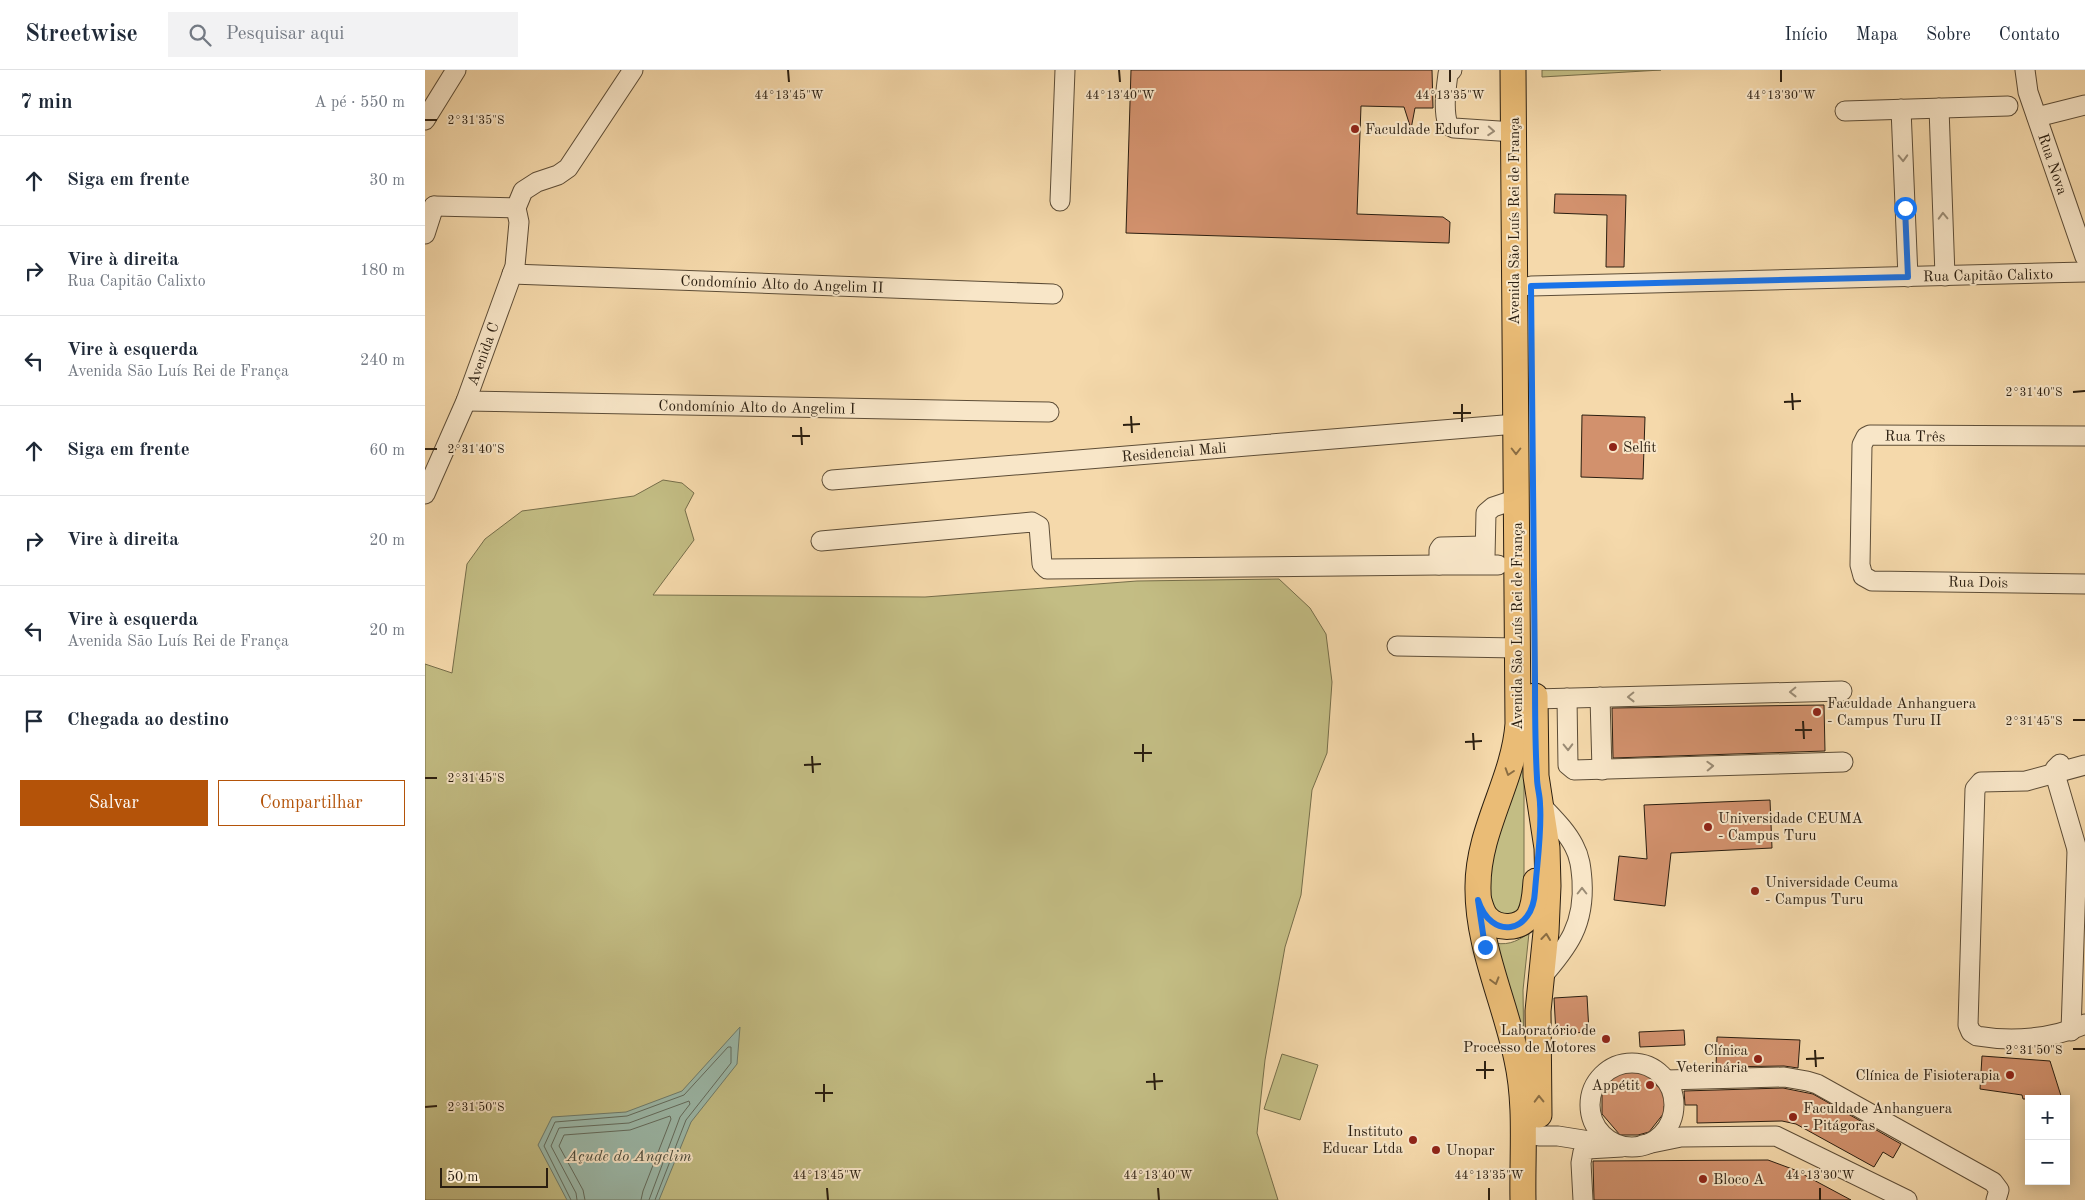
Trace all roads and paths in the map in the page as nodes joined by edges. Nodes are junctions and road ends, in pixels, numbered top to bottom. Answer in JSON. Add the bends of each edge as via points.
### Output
{"nodes":[{"id":1,"x":457,"y":70,"type":"edge"},
{"id":2,"x":633,"y":70,"type":"edge"},
{"id":3,"x":1065,"y":70,"type":"edge"},
{"id":4,"x":1513,"y":70,"type":"edge"},
{"id":5,"x":1530,"y":70,"type":"edge"},
{"id":6,"x":2025,"y":70,"type":"edge"},
{"id":7,"x":1448,"y":71,"type":"edge"},
{"id":8,"x":2085,"y":105,"type":"edge"},
{"id":9,"x":2008,"y":106,"type":"dead end"},
{"id":10,"x":1939,"y":108,"type":"junction"},
{"id":11,"x":1901,"y":110,"type":"junction"},
{"id":12,"x":1845,"y":112,"type":"dead end"},
{"id":13,"x":2037,"y":117,"type":"junction"},
{"id":14,"x":425,"y":120,"type":"edge"},
{"id":15,"x":1514,"y":132,"type":"junction"},
{"id":16,"x":430,"y":200,"type":"edge"},
{"id":17,"x":1060,"y":201,"type":"dead end"},
{"id":18,"x":517,"y":208,"type":"junction"},
{"id":19,"x":425,"y":234,"type":"edge"},
{"id":20,"x":2085,"y":257,"type":"edge"},
{"id":21,"x":2085,"y":272,"type":"edge"},
{"id":22,"x":512,"y":274,"type":"junction"},
{"id":23,"x":1945,"y":276,"type":"junction"},
{"id":24,"x":1908,"y":277,"type":"junction"},
{"id":25,"x":1531,"y":286,"type":"junction"},
{"id":26,"x":1053,"y":294,"type":"dead end"},
{"id":27,"x":466,"y":401,"type":"junction"},
{"id":28,"x":1049,"y":412,"type":"dead end"},
{"id":29,"x":1516,"y":424,"type":"junction"},
{"id":30,"x":2085,"y":436,"type":"edge"},
{"id":31,"x":832,"y":480,"type":"dead end"},
{"id":32,"x":425,"y":494,"type":"edge"},
{"id":33,"x":1517,"y":499,"type":"junction"},
{"id":34,"x":821,"y":542,"type":"dead end"},
{"id":35,"x":1484,"y":546,"type":"junction"},
{"id":36,"x":1439,"y":565,"type":"junction"},
{"id":37,"x":1507,"y":568,"type":"junction"},
{"id":38,"x":1872,"y":581,"type":"joint"},
{"id":39,"x":2085,"y":584,"type":"edge"},
{"id":40,"x":1397,"y":646,"type":"dead end"},
{"id":41,"x":1518,"y":648,"type":"junction"},
{"id":42,"x":1842,"y":691,"type":"dead end"},
{"id":43,"x":1600,"y":697,"type":"junction"},
{"id":44,"x":1567,"y":698,"type":"junction"},
{"id":45,"x":1535,"y":699,"type":"junction"},
{"id":46,"x":2085,"y":756,"type":"edge"},
{"id":47,"x":1843,"y":762,"type":"dead end"},
{"id":48,"x":2085,"y":765,"type":"edge"},
{"id":49,"x":1602,"y":770,"type":"junction"},
{"id":50,"x":2055,"y":774,"type":"junction"},
{"id":51,"x":1540,"y":804,"type":"junction"},
{"id":52,"x":2077,"y":851,"type":"junction"},
{"id":53,"x":2085,"y":874,"type":"edge"},
{"id":54,"x":1478,"y":900,"type":"junction"},
{"id":55,"x":1541,"y":979,"type":"junction"},
{"id":56,"x":2078,"y":1027,"type":"edge"},
{"id":57,"x":1666,"y":1080,"type":"junction"},
{"id":58,"x":1539,"y":1136,"type":"junction"},
{"id":59,"x":1634,"y":1146,"type":"junction"},
{"id":60,"x":1523,"y":1200,"type":"edge"},
{"id":61,"x":1540,"y":1200,"type":"edge"},
{"id":62,"x":1583,"y":1200,"type":"edge"},
{"id":63,"x":1907,"y":1200,"type":"edge"},
{"id":64,"x":1995,"y":1200,"type":"edge"}],
"edges":[{"from":1,"to":14,"type":"street"},
{"from":2,"to":18,"type":"street","via":[[568,168],[530,185],[523,191]]},
{"from":3,"to":17,"type":"street"},
{"from":4,"to":15,"type":"main road","name":"Avenida São Luís Rei de França"},
{"from":5,"to":25,"type":"main road","name":"Avenida São Luís Rei de França"},
{"from":6,"to":13,"type":"street","name":"Rua Nova"},
{"from":7,"to":15,"type":"street","one_way":true,"via":[[1448,125]]},
{"from":8,"to":13,"type":"street"},
{"from":9,"to":10,"type":"street"},
{"from":10,"to":11,"type":"street"},
{"from":23,"to":10,"type":"street","one_way":true},
{"from":11,"to":12,"type":"street"},
{"from":11,"to":24,"type":"street","one_way":true},
{"from":13,"to":20,"type":"street","name":"Rua Nova"},
{"from":15,"to":29,"type":"main road","name":"Avenida São Luís Rei de França"},
{"from":16,"to":18,"type":"street"},
{"from":16,"to":19,"type":"street"},
{"from":18,"to":22,"type":"street","name":"Avenida C","via":[[517,258]]},
{"from":21,"to":23,"type":"street","name":"Rua Capitão Calixto"},
{"from":22,"to":26,"type":"street","name":"Condomínio Alto do Angelim II"},
{"from":22,"to":27,"type":"street","name":"Avenida C"},
{"from":23,"to":24,"type":"street","name":"Rua Capitão Calixto"},
{"from":24,"to":25,"type":"street","name":"Rua Capitão Calixto"},
{"from":25,"to":45,"type":"main road","name":"Avenida São Luís Rei de França"},
{"from":27,"to":28,"type":"street","name":"Condomínio Alto do Angelim I"},
{"from":27,"to":32,"type":"street","name":"Avenida C"},
{"from":29,"to":31,"type":"street","name":"Residencial Mali"},
{"from":29,"to":33,"type":"main road","name":"Avenida São Luís Rei de França","one_way":true},
{"from":30,"to":38,"type":"street","name":"Rua Três","via":[[1866,437],[1862,445],[1860,565],[1863,576]]},
{"from":33,"to":35,"type":"street","via":[[1493,507],[1486,513]]},
{"from":33,"to":37,"type":"main road","name":"Avenida São Luís Rei de França"},
{"from":34,"to":36,"type":"street","via":[[1031,522],[1039,526],[1042,564],[1047,569]]},
{"from":35,"to":36,"type":"street","via":[[1441,547]]},
{"from":35,"to":37,"type":"street","via":[[1486,558]]},
{"from":36,"to":37,"type":"street"},
{"from":37,"to":41,"type":"main road","name":"Avenida São Luís Rei de França"},
{"from":38,"to":39,"type":"street","name":"Rua Dois"},
{"from":40,"to":41,"type":"street"},
{"from":41,"to":54,"type":"main road","name":"Avenida São Luís Rei de França","one_way":true,"via":[[1517,738],[1510,771],[1483,846]]},
{"from":42,"to":43,"type":"street","one_way":true},
{"from":43,"to":44,"type":"street"},
{"from":43,"to":49,"type":"street"},
{"from":44,"to":45,"type":"street"},
{"from":44,"to":49,"type":"street","one_way":true,"via":[[1568,765],[1574,770]]},
{"from":45,"to":51,"type":"main road","name":"Avenida São Luís Rei de França"},
{"from":46,"to":50,"type":"street","via":[[2061,763]]},
{"from":49,"to":47,"type":"street","one_way":true},
{"from":48,"to":50,"type":"street"},
{"from":50,"to":52,"type":"street"},
{"from":50,"to":56,"type":"street","via":[[2026,781],[1981,782],[1975,789],[1968,1025],[1977,1036],[2038,1038]]},
{"from":51,"to":54,"type":"main road","via":[[1535,899],[1530,914],[1518,924],[1497,925],[1486,917]]},
{"from":55,"to":51,"type":"main road","name":"Avenida São Luís Rei de França","one_way":true,"via":[[1548,886],[1547,848]]},
{"from":55,"to":51,"type":"street","one_way":true,"via":[[1575,932],[1580,920],[1583,888],[1574,846]]},
{"from":52,"to":53,"type":"street"},
{"from":52,"to":56,"type":"street"},
{"from":54,"to":60,"type":"main road","name":"Avenida São Luís Rei de França","one_way":true,"via":[[1485,947],[1522,1087]]},
{"from":58,"to":55,"type":"main road","name":"Avenida São Luís Rei de França","one_way":true,"via":[[1538,1011]]},
{"from":57,"to":59,"type":"street","via":[[1674,1099],[1673,1116],[1665,1131],[1651,1142]]},
{"from":57,"to":59,"type":"street","via":[[1651,1066],[1631,1062],[1611,1068],[1596,1082],[1589,1101],[1591,1119],[1608,1140]]},
{"from":57,"to":64,"type":"street","via":[[1784,1077],[1817,1084],[1993,1182],[1999,1190]]},
{"from":58,"to":59,"type":"street"},
{"from":58,"to":61,"type":"main road","name":"Avenida São Luís Rei de França"},
{"from":59,"to":62,"type":"street","via":[[1587,1149],[1583,1152]]},
{"from":59,"to":63,"type":"street","via":[[1681,1137],[1777,1136]]}]}
